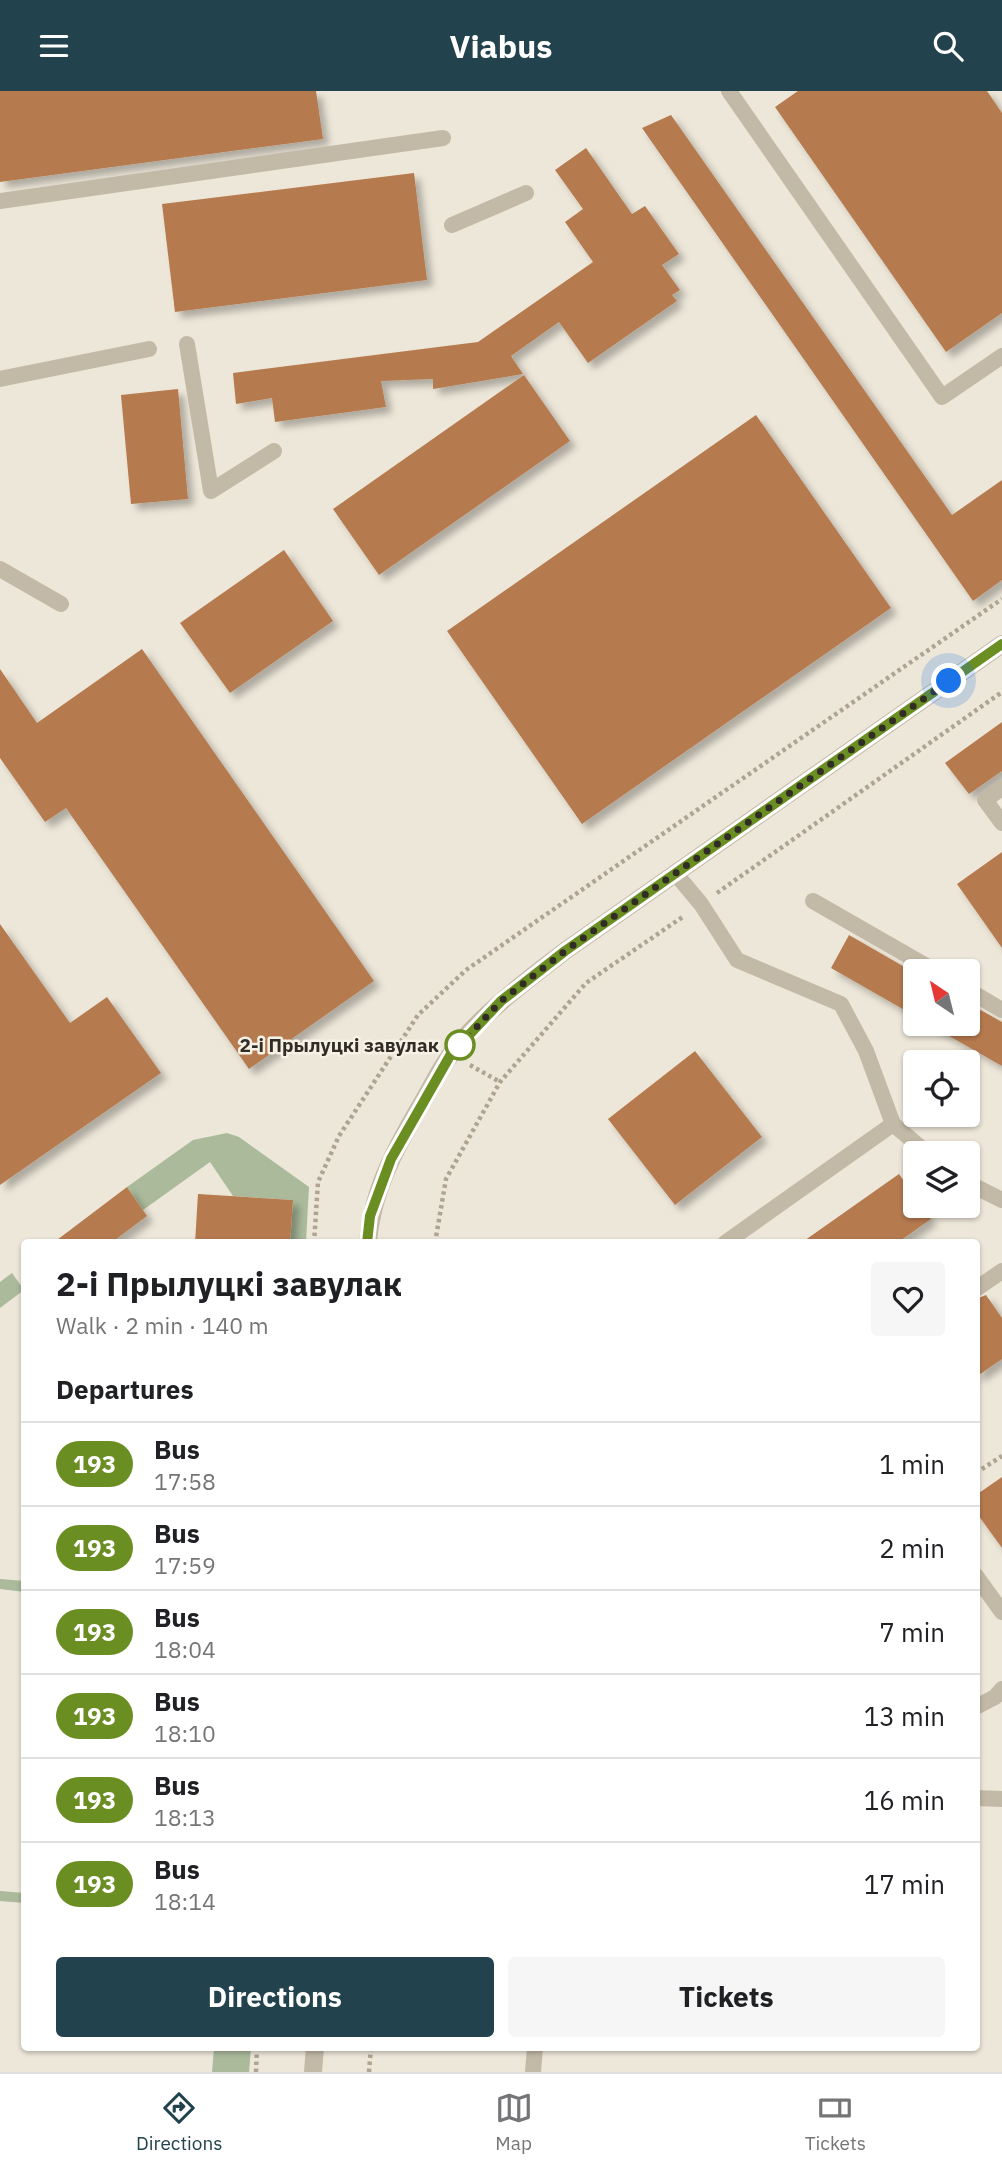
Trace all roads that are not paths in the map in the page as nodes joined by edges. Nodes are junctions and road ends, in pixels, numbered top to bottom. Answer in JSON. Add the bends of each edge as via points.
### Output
{"nodes":[{"id":1,"x":729,"y":91,"type":"edge"},
{"id":2,"x":443,"y":138,"type":"dead end"},
{"id":3,"x":526,"y":193,"type":"dead end"},
{"id":4,"x":0,"y":201,"type":"edge"},
{"id":5,"x":452,"y":225,"type":"dead end"},
{"id":6,"x":187,"y":344,"type":"dead end"},
{"id":7,"x":149,"y":349,"type":"dead end"},
{"id":8,"x":1002,"y":356,"type":"edge"},
{"id":9,"x":0,"y":379,"type":"edge"},
{"id":10,"x":274,"y":451,"type":"dead end"},
{"id":11,"x":0,"y":569,"type":"edge"},
{"id":12,"x":61,"y":604,"type":"dead end"},
{"id":13,"x":1002,"y":644,"type":"edge"},
{"id":14,"x":1002,"y":788,"type":"edge"},
{"id":15,"x":1002,"y":823,"type":"edge"},
{"id":16,"x":675,"y":873,"type":"junction"},
{"id":17,"x":813,"y":901,"type":"dead end"},
{"id":18,"x":914,"y":959,"type":"edge"},
{"id":19,"x":980,"y":997,"type":"edge"},
{"id":20,"x":1002,"y":1010,"type":"edge"},
{"id":21,"x":893,"y":1124,"type":"junction"},
{"id":22,"x":913,"y":1141,"type":"edge"},
{"id":23,"x":980,"y":1189,"type":"edge"},
{"id":24,"x":1002,"y":1200,"type":"edge"},
{"id":25,"x":368,"y":1239,"type":"edge"},
{"id":26,"x":731,"y":1239,"type":"edge"},
{"id":27,"x":1002,"y":1271,"type":"edge"},
{"id":28,"x":980,"y":1286,"type":"edge"},
{"id":29,"x":980,"y":1582,"type":"edge"},
{"id":30,"x":1002,"y":1612,"type":"edge"},
{"id":31,"x":1002,"y":1689,"type":"edge"},
{"id":32,"x":980,"y":1705,"type":"edge"},
{"id":33,"x":980,"y":1797,"type":"edge"},
{"id":34,"x":1002,"y":1799,"type":"edge"},
{"id":35,"x":315,"y":2051,"type":"edge"},
{"id":36,"x":534,"y":2051,"type":"edge"},
{"id":37,"x":313,"y":2072,"type":"edge"},
{"id":38,"x":533,"y":2072,"type":"edge"}],
"edges":[{"from":1,"to":8,"type":"lane","via":[[942,397]]},
{"from":2,"to":4,"type":"lane"},
{"from":3,"to":5,"type":"lane"},
{"from":6,"to":10,"type":"lane","via":[[211,491]]},
{"from":7,"to":9,"type":"lane"},
{"from":11,"to":12,"type":"lane"},
{"from":13,"to":16,"type":"street"},
{"from":14,"to":15,"type":"lane","via":[[985,800]]},
{"from":16,"to":21,"type":"lane","via":[[737,960],[841,1004],[866,1051]]},
{"from":16,"to":25,"type":"street","via":[[501,1001],[451,1054],[391,1159],[370,1216]]},
{"from":17,"to":18,"type":"lane"},
{"from":19,"to":20,"type":"lane"},
{"from":21,"to":22,"type":"lane"},
{"from":21,"to":26,"type":"lane"},
{"from":23,"to":24,"type":"lane"},
{"from":27,"to":28,"type":"lane"},
{"from":29,"to":30,"type":"lane"},
{"from":31,"to":32,"type":"lane"},
{"from":33,"to":34,"type":"lane"},
{"from":35,"to":37,"type":"street"},
{"from":36,"to":38,"type":"lane"}]}
